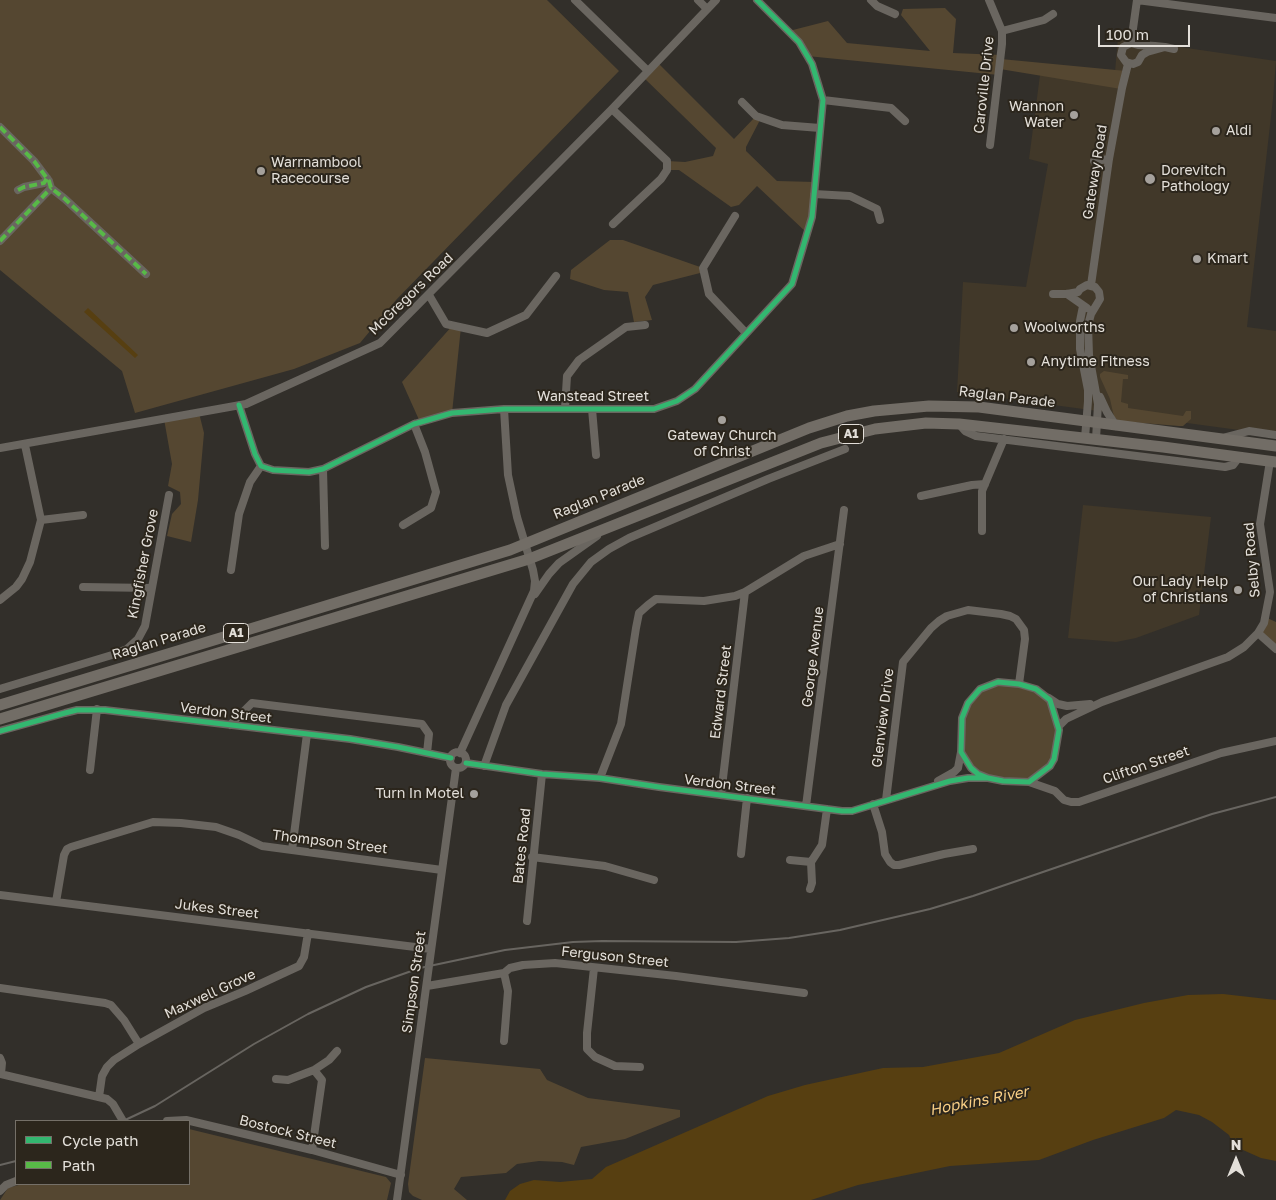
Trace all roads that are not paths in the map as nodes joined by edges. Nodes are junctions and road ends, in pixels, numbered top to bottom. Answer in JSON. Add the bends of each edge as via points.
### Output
{"nodes":[{"id":1,"x":575,"y":0,"type":"edge"},
{"id":2,"x":698,"y":0,"type":"edge"},
{"id":3,"x":716,"y":0,"type":"edge"},
{"id":4,"x":757,"y":0,"type":"edge"},
{"id":5,"x":871,"y":0,"type":"edge"},
{"id":6,"x":989,"y":0,"type":"edge"},
{"id":7,"x":1137,"y":0,"type":"edge"},
{"id":8,"x":707,"y":9,"type":"junction"},
{"id":9,"x":894,"y":14,"type":"dead end"},
{"id":10,"x":1053,"y":14,"type":"dead end"},
{"id":11,"x":1276,"y":18,"type":"edge"},
{"id":12,"x":1002,"y":31,"type":"junction"},
{"id":13,"x":1135,"y":44,"type":"junction"},
{"id":14,"x":1142,"y":56,"type":"junction"},
{"id":15,"x":1128,"y":64,"type":"junction"},
{"id":16,"x":648,"y":71,"type":"junction"},
{"id":17,"x":823,"y":100,"type":"junction"},
{"id":18,"x":742,"y":102,"type":"dead end"},
{"id":19,"x":612,"y":109,"type":"junction"},
{"id":20,"x":905,"y":121,"type":"dead end"},
{"id":21,"x":0,"y":127,"type":"edge"},
{"id":22,"x":820,"y":128,"type":"junction"},
{"id":23,"x":990,"y":145,"type":"dead end"},
{"id":24,"x":1109,"y":159,"type":"junction"},
{"id":25,"x":1108,"y":168,"type":"junction"},
{"id":26,"x":47,"y":178,"type":"junction"},
{"id":27,"x":51,"y":188,"type":"junction"},
{"id":28,"x":18,"y":190,"type":"dead end"},
{"id":29,"x":814,"y":194,"type":"junction"},
{"id":30,"x":735,"y":216,"type":"dead end"},
{"id":31,"x":880,"y":220,"type":"dead end"},
{"id":32,"x":613,"y":224,"type":"dead end"},
{"id":33,"x":0,"y":241,"type":"edge"},
{"id":34,"x":146,"y":274,"type":"dead end"},
{"id":35,"x":556,"y":276,"type":"dead end"},
{"id":36,"x":1091,"y":285,"type":"junction"},
{"id":37,"x":1053,"y":294,"type":"dead end"},
{"id":38,"x":429,"y":296,"type":"junction"},
{"id":39,"x":1079,"y":300,"type":"junction"},
{"id":40,"x":1096,"y":305,"type":"junction"},
{"id":41,"x":645,"y":325,"type":"dead end"},
{"id":42,"x":746,"y":333,"type":"junction"},
{"id":43,"x":1097,"y":391,"type":"junction"},
{"id":44,"x":239,"y":405,"type":"junction"},
{"id":45,"x":565,"y":408,"type":"junction"},
{"id":46,"x":504,"y":409,"type":"junction"},
{"id":47,"x":592,"y":409,"type":"junction"},
{"id":48,"x":1092,"y":422,"type":"junction"},
{"id":49,"x":414,"y":424,"type":"junction"},
{"id":50,"x":959,"y":424,"type":"junction"},
{"id":51,"x":1116,"y":426,"type":"junction"},
{"id":52,"x":1276,"y":435,"type":"edge"},
{"id":53,"x":1090,"y":438,"type":"junction"},
{"id":54,"x":1004,"y":439,"type":"junction"},
{"id":55,"x":1219,"y":439,"type":"junction"},
{"id":56,"x":25,"y":445,"type":"junction"},
{"id":57,"x":1276,"y":446,"type":"edge"},
{"id":58,"x":0,"y":448,"type":"edge"},
{"id":59,"x":755,"y":449,"type":"junction"},
{"id":60,"x":846,"y":449,"type":"dead end"},
{"id":61,"x":596,"y":455,"type":"dead end"},
{"id":62,"x":1239,"y":457,"type":"junction"},
{"id":63,"x":1273,"y":462,"type":"edge"},
{"id":64,"x":261,"y":466,"type":"junction"},
{"id":65,"x":762,"y":466,"type":"junction"},
{"id":66,"x":323,"y":468,"type":"junction"},
{"id":67,"x":768,"y":479,"type":"junction"},
{"id":68,"x":985,"y":484,"type":"junction"},
{"id":69,"x":170,"y":495,"type":"dead end"},
{"id":70,"x":921,"y":496,"type":"dead end"},
{"id":71,"x":844,"y":510,"type":"dead end"},
{"id":72,"x":83,"y":515,"type":"dead end"},
{"id":73,"x":41,"y":520,"type":"junction"},
{"id":74,"x":631,"y":520,"type":"junction"},
{"id":75,"x":403,"y":525,"type":"dead end"},
{"id":76,"x":982,"y":531,"type":"dead end"},
{"id":77,"x":525,"y":543,"type":"junction"},
{"id":78,"x":840,"y":544,"type":"junction"},
{"id":79,"x":325,"y":546,"type":"dead end"},
{"id":80,"x":529,"y":559,"type":"junction"},
{"id":81,"x":231,"y":570,"type":"dead end"},
{"id":82,"x":1272,"y":577,"type":"edge"},
{"id":83,"x":84,"y":588,"type":"dead end"},
{"id":84,"x":152,"y":588,"type":"junction"},
{"id":85,"x":746,"y":592,"type":"junction"},
{"id":86,"x":0,"y":600,"type":"edge"},
{"id":87,"x":531,"y":600,"type":"junction"},
{"id":88,"x":1258,"y":633,"type":"junction"},
{"id":89,"x":1276,"y":650,"type":"edge"},
{"id":90,"x":1019,"y":684,"type":"junction"},
{"id":91,"x":0,"y":689,"type":"edge"},
{"id":92,"x":1047,"y":697,"type":"junction"},
{"id":93,"x":1102,"y":702,"type":"junction"},
{"id":94,"x":0,"y":705,"type":"edge"},
{"id":95,"x":97,"y":709,"type":"junction"},
{"id":96,"x":0,"y":719,"type":"edge"},
{"id":97,"x":230,"y":724,"type":"junction"},
{"id":98,"x":1059,"y":726,"type":"junction"},
{"id":99,"x":0,"y":731,"type":"edge"},
{"id":100,"x":307,"y":734,"type":"junction"},
{"id":101,"x":1276,"y":741,"type":"edge"},
{"id":102,"x":427,"y":752,"type":"junction"},
{"id":103,"x":961,"y":752,"type":"junction"},
{"id":104,"x":460,"y":753,"type":"junction"},
{"id":105,"x":451,"y":758,"type":"junction"},
{"id":106,"x":466,"y":763,"type":"junction"},
{"id":107,"x":484,"y":766,"type":"junction"},
{"id":108,"x":456,"y":768,"type":"junction"},
{"id":109,"x":90,"y":770,"type":"dead end"},
{"id":110,"x":542,"y":774,"type":"junction"},
{"id":111,"x":600,"y":778,"type":"junction"},
{"id":112,"x":988,"y":778,"type":"junction"},
{"id":113,"x":1029,"y":782,"type":"junction"},
{"id":114,"x":925,"y":788,"type":"junction"},
{"id":115,"x":721,"y":795,"type":"junction"},
{"id":116,"x":747,"y":798,"type":"junction"},
{"id":117,"x":886,"y":800,"type":"junction"},
{"id":118,"x":873,"y":804,"type":"junction"},
{"id":119,"x":806,"y":806,"type":"junction"},
{"id":120,"x":827,"y":809,"type":"junction"},
{"id":121,"x":973,"y":849,"type":"dead end"},
{"id":122,"x":292,"y":850,"type":"junction"},
{"id":123,"x":741,"y":854,"type":"dead end"},
{"id":124,"x":532,"y":857,"type":"junction"},
{"id":125,"x":790,"y":860,"type":"dead end"},
{"id":126,"x":811,"y":862,"type":"junction"},
{"id":127,"x":442,"y":870,"type":"junction"},
{"id":128,"x":654,"y":880,"type":"dead end"},
{"id":129,"x":810,"y":889,"type":"dead end"},
{"id":130,"x":0,"y":895,"type":"edge"},
{"id":131,"x":56,"y":902,"type":"junction"},
{"id":132,"x":527,"y":921,"type":"dead end"},
{"id":133,"x":308,"y":933,"type":"junction"},
{"id":134,"x":432,"y":950,"type":"junction"},
{"id":135,"x":594,"y":968,"type":"junction"},
{"id":136,"x":504,"y":973,"type":"junction"},
{"id":137,"x":426,"y":986,"type":"junction"},
{"id":138,"x":0,"y":988,"type":"edge"},
{"id":139,"x":804,"y":993,"type":"dead end"},
{"id":140,"x":504,"y":1042,"type":"dead end"},
{"id":141,"x":139,"y":1044,"type":"junction"},
{"id":142,"x":337,"y":1051,"type":"dead end"},
{"id":143,"x":0,"y":1058,"type":"edge"},
{"id":144,"x":640,"y":1068,"type":"dead end"},
{"id":145,"x":314,"y":1070,"type":"junction"},
{"id":146,"x":0,"y":1074,"type":"edge"},
{"id":147,"x":276,"y":1079,"type":"dead end"},
{"id":148,"x":99,"y":1097,"type":"junction"},
{"id":149,"x":122,"y":1120,"type":"edge"},
{"id":150,"x":190,"y":1121,"type":"edge"},
{"id":151,"x":312,"y":1150,"type":"junction"},
{"id":152,"x":401,"y":1175,"type":"junction"},
{"id":153,"x":15,"y":1181,"type":"edge"},
{"id":154,"x":0,"y":1191,"type":"edge"},
{"id":155,"x":397,"y":1200,"type":"edge"}],
"edges":[{"from":1,"to":16,"type":"street"},
{"from":2,"to":8,"type":"street"},
{"from":3,"to":8,"type":"street","name":"McGregors Road"},
{"from":4,"to":17,"type":"street","name":"Wanstead Street","via":[[799,42],[812,64]]},
{"from":5,"to":9,"type":"street"},
{"from":6,"to":12,"type":"street","name":"Caroville Drive"},
{"from":7,"to":11,"type":"street"},
{"from":7,"to":13,"type":"street"},
{"from":8,"to":16,"type":"street","name":"McGregors Road"},
{"from":10,"to":12,"type":"street","via":[[1044,20]]},
{"from":12,"to":23,"type":"street","name":"Caroville Drive"},
{"from":13,"to":14,"type":"street"},
{"from":13,"to":14,"type":"street","via":[[1169,48]]},
{"from":13,"to":15,"type":"street","via":[[1126,45],[1121,52]]},
{"from":14,"to":15,"type":"street","via":[[1136,63]]},
{"from":15,"to":24,"type":"street","name":"Gateway Road"},
{"from":16,"to":19,"type":"street","name":"McGregors Road"},
{"from":17,"to":20,"type":"street","via":[[891,108]]},
{"from":17,"to":22,"type":"street","name":"Wanstead Street"},
{"from":18,"to":22,"type":"street","via":[[756,116],[782,125]]},
{"from":19,"to":32,"type":"street","via":[[667,162],[667,170],[661,179]]},
{"from":19,"to":38,"type":"street","name":"McGregors Road"},
{"from":21,"to":26,"type":"street","via":[[34,160]]},
{"from":22,"to":29,"type":"street","name":"Wanstead Street"},
{"from":24,"to":25,"type":"street","name":"Gateway Road"},
{"from":24,"to":25,"type":"street","via":[[1094,161]]},
{"from":25,"to":36,"type":"street","name":"Gateway Road"},
{"from":26,"to":27,"type":"street"},
{"from":26,"to":28,"type":"street","via":[[44,183]]},
{"from":27,"to":33,"type":"street"},
{"from":27,"to":34,"type":"street"},
{"from":29,"to":31,"type":"street","via":[[850,196],[877,209]]},
{"from":29,"to":42,"type":"street","name":"Wanstead Street","via":[[812,217],[792,284]]},
{"from":30,"to":42,"type":"street","via":[[703,268],[709,294]]},
{"from":35,"to":38,"type":"street","via":[[526,315],[487,333],[446,324]]},
{"from":36,"to":39,"type":"street","via":[[1083,286]]},
{"from":36,"to":40,"type":"street","via":[[1100,295]]},
{"from":37,"to":39,"type":"street","via":[[1067,294]]},
{"from":38,"to":44,"type":"street","name":"McGregors Road","via":[[380,343]]},
{"from":39,"to":40,"type":"street","via":[[1087,308]]},
{"from":39,"to":48,"type":"street","via":[[1080,349]]},
{"from":40,"to":43,"type":"street","via":[[1088,325],[1088,341]]},
{"from":41,"to":45,"type":"street","via":[[626,327],[578,360],[567,376]]},
{"from":42,"to":47,"type":"street","name":"Wanstead Street","via":[[695,389],[677,401],[654,409]]},
{"from":43,"to":48,"type":"street"},
{"from":43,"to":51,"type":"street"},
{"from":44,"to":56,"type":"street","name":"McGregors Road"},
{"from":44,"to":64,"type":"street"},
{"from":45,"to":46,"type":"street","name":"Wanstead Street"},
{"from":45,"to":47,"type":"street","name":"Wanstead Street"},
{"from":46,"to":49,"type":"street","name":"Wanstead Street","via":[[452,413]]},
{"from":46,"to":77,"type":"street","via":[[508,475]]},
{"from":47,"to":61,"type":"street"},
{"from":48,"to":51,"type":"highway","name":"Raglan Parade","number":"A1"},
{"from":48,"to":53,"type":"street"},
{"from":48,"to":59,"type":"highway","name":"Raglan Parade","number":"A1","via":[[954,405],[901,407],[847,416]]},
{"from":49,"to":66,"type":"street","name":"Wanstead Street"},
{"from":49,"to":75,"type":"street","via":[[436,492],[431,508]]},
{"from":50,"to":53,"type":"highway","number":"A1"},
{"from":50,"to":54,"type":"street","via":[[971,434]]},
{"from":50,"to":65,"type":"highway","number":"A1","via":[[875,429],[821,443]]},
{"from":51,"to":55,"type":"highway","name":"Raglan Parade","number":"A1"},
{"from":52,"to":55,"type":"street","name":"Raglan Parade","via":[[1246,431]]},
{"from":53,"to":62,"type":"highway","number":"A1"},
{"from":54,"to":62,"type":"street","via":[[1225,467],[1233,465]]},
{"from":54,"to":68,"type":"street"},
{"from":55,"to":57,"type":"highway","name":"Raglan Parade","number":"A1"},
{"from":56,"to":58,"type":"street","name":"McGregors Road"},
{"from":56,"to":73,"type":"street"},
{"from":59,"to":65,"type":"highway"},
{"from":59,"to":77,"type":"highway","name":"Raglan Parade","number":"A1"},
{"from":60,"to":67,"type":"street"},
{"from":62,"to":63,"type":"highway","number":"A1"},
{"from":63,"to":82,"type":"street","name":"Selby Road","via":[[1260,524]]},
{"from":64,"to":66,"type":"street","name":"Wanstead Street","via":[[309,472]]},
{"from":64,"to":81,"type":"street","via":[[250,482],[239,514]]},
{"from":65,"to":67,"type":"street"},
{"from":65,"to":74,"type":"highway","number":"A1"},
{"from":66,"to":79,"type":"street"},
{"from":67,"to":107,"type":"street","via":[[629,538],[591,562],[573,584],[506,705]]},
{"from":68,"to":70,"type":"street"},
{"from":68,"to":76,"type":"street"},
{"from":69,"to":84,"type":"street","name":"Kingfisher Grove"},
{"from":71,"to":78,"type":"street","name":"George Avenue"},
{"from":72,"to":73,"type":"street"},
{"from":73,"to":86,"type":"street","via":[[22,579]]},
{"from":74,"to":80,"type":"highway","number":"A1"},
{"from":74,"to":87,"type":"street","via":[[594,537],[565,558]]},
{"from":77,"to":80,"type":"street"},
{"from":77,"to":94,"type":"highway","name":"Raglan Parade","number":"A1","via":[[473,562]]},
{"from":78,"to":85,"type":"street","via":[[795,561]]},
{"from":78,"to":119,"type":"street","name":"George Avenue"},
{"from":80,"to":87,"type":"street","via":[[535,581]]},
{"from":80,"to":96,"type":"highway","number":"A1"},
{"from":82,"to":88,"type":"street","name":"Selby Road","via":[[1268,609]]},
{"from":83,"to":84,"type":"street"},
{"from":84,"to":91,"type":"street","name":"Kingfisher Grove","via":[[144,626],[138,639],[127,649]]},
{"from":85,"to":111,"type":"street","via":[[718,600],[656,599],[640,613],[622,724]]},
{"from":85,"to":115,"type":"street","name":"Edward Street"},
{"from":87,"to":104,"type":"street"},
{"from":88,"to":89,"type":"street"},
{"from":88,"to":93,"type":"street","name":"Selby Road","via":[[1228,657]]},
{"from":90,"to":92,"type":"street","via":[[1036,689]]},
{"from":90,"to":103,"type":"street","via":[[998,682],[980,689],[968,703],[962,718]]},
{"from":90,"to":117,"type":"street","name":"Glenview Drive","via":[[1024,630],[1010,616],[968,610],[946,616],[931,628],[903,662]]},
{"from":92,"to":93,"type":"street","name":"Selby Road","via":[[1067,706]]},
{"from":92,"to":98,"type":"street"},
{"from":93,"to":98,"type":"street","name":"Selby Road","via":[[1066,718]]},
{"from":95,"to":97,"type":"street","name":"Verdon Street"},
{"from":95,"to":99,"type":"street","name":"Verdon Street","via":[[64,713]]},
{"from":95,"to":109,"type":"street"},
{"from":97,"to":100,"type":"street","name":"Verdon Street"},
{"from":97,"to":102,"type":"street","name":"Verdon Street","via":[[252,703],[422,724],[428,734]]},
{"from":98,"to":113,"type":"street","via":[[1050,766]]},
{"from":100,"to":102,"type":"street","name":"Verdon Street"},
{"from":100,"to":122,"type":"street"},
{"from":101,"to":113,"type":"street","name":"Clifton Street","via":[[1221,753],[1079,802],[1064,800],[1055,791]]},
{"from":102,"to":105,"type":"street","name":"Verdon Street"},
{"from":103,"to":112,"type":"street","via":[[971,768]]},
{"from":103,"to":114,"type":"street","name":"Verdon Street","via":[[954,772]]},
{"from":104,"to":105,"type":"street"},
{"from":104,"to":106,"type":"street","via":[[465,756]]},
{"from":105,"to":108,"type":"street"},
{"from":106,"to":107,"type":"street","name":"Verdon Street"},
{"from":106,"to":108,"type":"street","via":[[462,768]]},
{"from":107,"to":110,"type":"street","name":"Verdon Street"},
{"from":108,"to":127,"type":"street","name":"Simpson Street"},
{"from":110,"to":111,"type":"street","name":"Verdon Street"},
{"from":110,"to":124,"type":"street","name":"Bates Road"},
{"from":111,"to":115,"type":"street","name":"Verdon Street"},
{"from":112,"to":113,"type":"street"},
{"from":112,"to":114,"type":"street","name":"Verdon Street","via":[[959,780]]},
{"from":114,"to":117,"type":"street","name":"Verdon Street"},
{"from":115,"to":116,"type":"street","name":"Verdon Street"},
{"from":116,"to":119,"type":"street","name":"Verdon Street"},
{"from":116,"to":123,"type":"street"},
{"from":117,"to":118,"type":"street","name":"Verdon Street"},
{"from":118,"to":120,"type":"street","name":"Verdon Street","via":[[852,811]]},
{"from":118,"to":121,"type":"street","via":[[885,854],[894,865]]},
{"from":119,"to":120,"type":"street","name":"Verdon Street"},
{"from":120,"to":126,"type":"street","via":[[822,845]]},
{"from":122,"to":127,"type":"street","name":"Thompson Street"},
{"from":122,"to":131,"type":"street","name":"Thompson Street","via":[[262,846],[216,827],[153,822],[67,849]]},
{"from":124,"to":128,"type":"street","via":[[605,866]]},
{"from":124,"to":132,"type":"street","name":"Bates Road"},
{"from":125,"to":126,"type":"street"},
{"from":126,"to":129,"type":"street"},
{"from":127,"to":134,"type":"street","name":"Simpson Street"},
{"from":130,"to":131,"type":"street","name":"Jukes Street"},
{"from":131,"to":133,"type":"street","name":"Jukes Street"},
{"from":133,"to":134,"type":"street","name":"Jukes Street"},
{"from":133,"to":141,"type":"street","name":"Maxwell Grove","via":[[299,966],[204,1008]]},
{"from":134,"to":137,"type":"street","name":"Simpson Street"},
{"from":135,"to":136,"type":"street","name":"Ferguson Street","via":[[554,963],[524,965]]},
{"from":135,"to":139,"type":"street","name":"Ferguson Street"},
{"from":135,"to":144,"type":"street","via":[[587,1049],[594,1057],[615,1066]]},
{"from":136,"to":137,"type":"street","name":"Ferguson Street"},
{"from":136,"to":140,"type":"street","via":[[508,990]]},
{"from":137,"to":152,"type":"street","name":"Simpson Street"},
{"from":138,"to":141,"type":"street","via":[[105,1002],[112,1005]]},
{"from":141,"to":148,"type":"street","name":"Maxwell Grove","via":[[107,1067],[102,1076]]},
{"from":142,"to":145,"type":"street"},
{"from":143,"to":146,"type":"street"},
{"from":145,"to":147,"type":"street","via":[[288,1080]]},
{"from":145,"to":151,"type":"street","via":[[322,1080]]},
{"from":146,"to":148,"type":"street"},
{"from":148,"to":149,"type":"street","via":[[113,1104]]},
{"from":150,"to":151,"type":"street","name":"Bostock Street"},
{"from":151,"to":152,"type":"street","name":"Bostock Street"},
{"from":152,"to":155,"type":"street","name":"Simpson Street"},
{"from":153,"to":154,"type":"street"}]}
